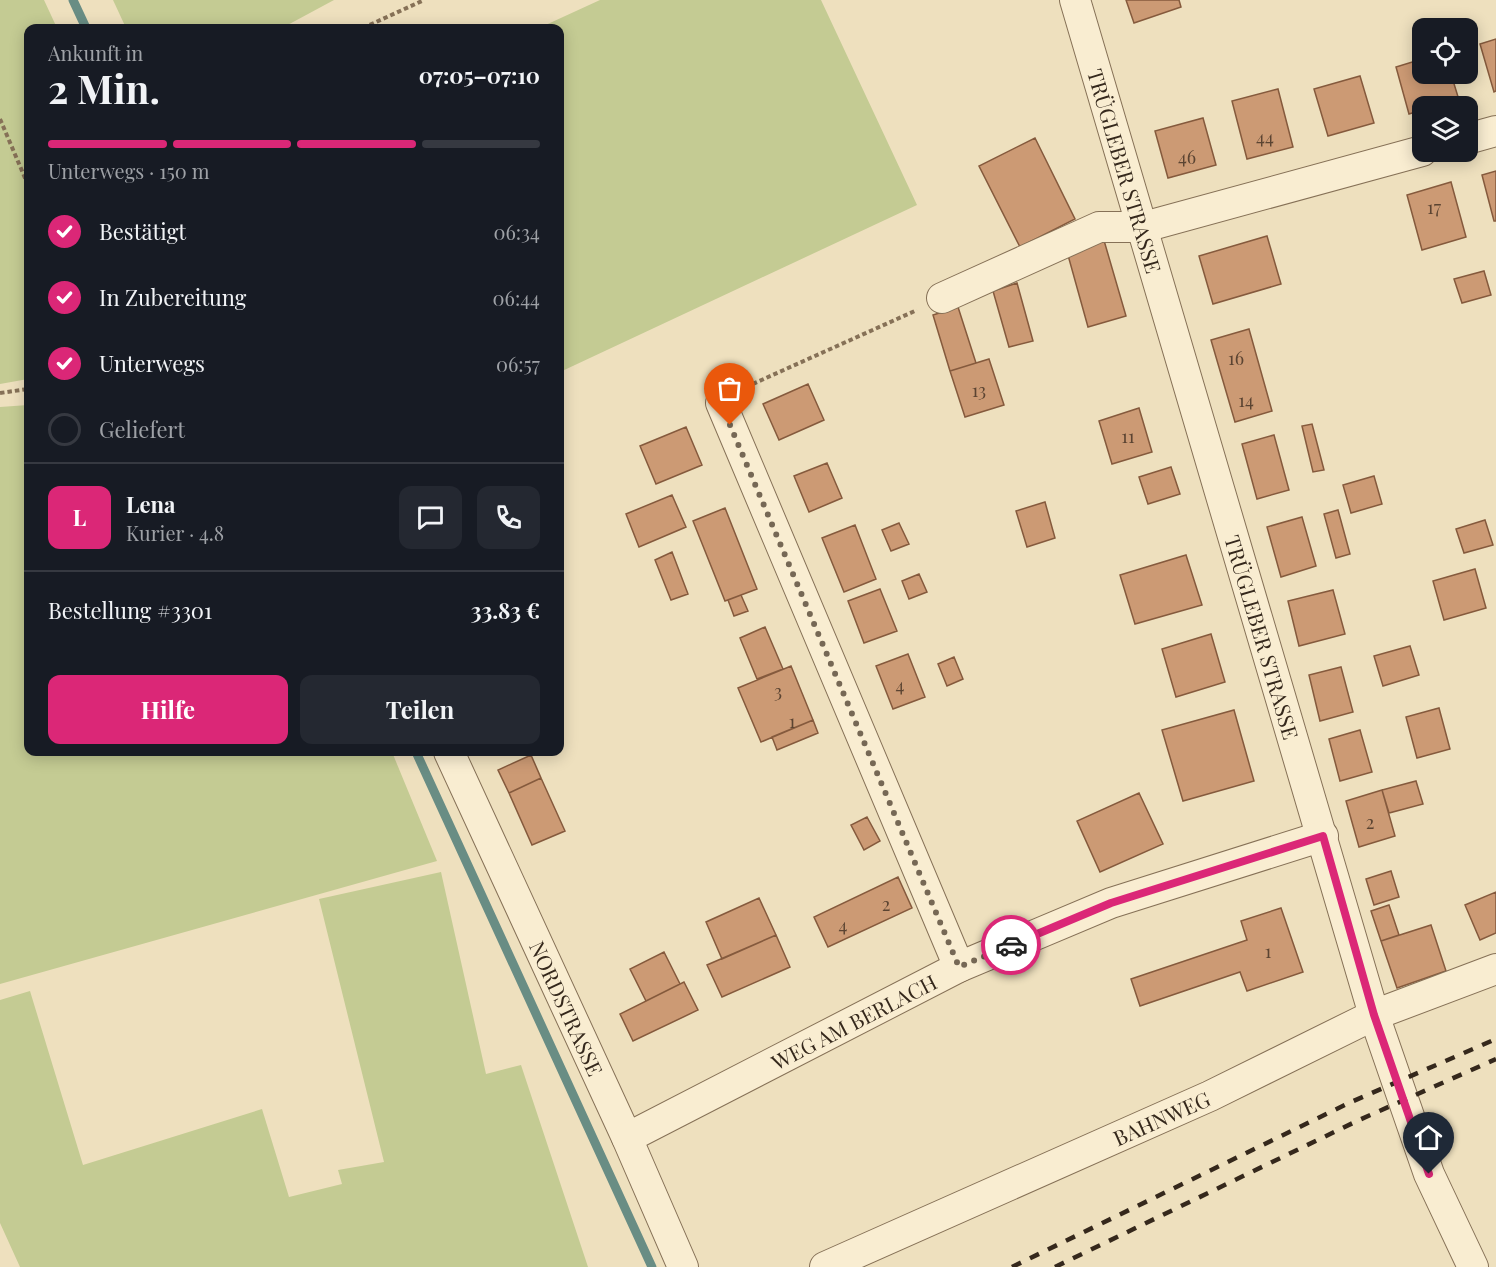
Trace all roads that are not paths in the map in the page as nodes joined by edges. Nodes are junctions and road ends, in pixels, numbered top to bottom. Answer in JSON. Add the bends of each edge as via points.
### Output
{"nodes":[{"id":1,"x":1075,"y":0,"type":"edge"},
{"id":2,"x":1496,"y":131,"type":"edge"},
{"id":3,"x":1478,"y":136,"type":"edge"},
{"id":4,"x":1412,"y":154,"type":"edge"},
{"id":5,"x":1144,"y":227,"type":"junction"},
{"id":6,"x":942,"y":298,"type":"road end"},
{"id":7,"x":721,"y":403,"type":"road end"},
{"id":8,"x":451,"y":756,"type":"edge"},
{"id":9,"x":1323,"y":836,"type":"junction"},
{"id":10,"x":959,"y":967,"type":"junction"},
{"id":11,"x":1496,"y":969,"type":"edge"},
{"id":12,"x":1374,"y":1015,"type":"junction"},
{"id":13,"x":627,"y":1138,"type":"junction"},
{"id":14,"x":683,"y":1267,"type":"edge"},
{"id":15,"x":825,"y":1267,"type":"edge"},
{"id":16,"x":1473,"y":1267,"type":"edge"}],
"edges":[{"from":1,"to":5,"type":"street","name":"TRÜGLEBER STRASSE"},
{"from":2,"to":3,"type":"street"},
{"from":4,"to":5,"type":"street"},
{"from":5,"to":6,"type":"street","via":[[1099,227]]},
{"from":5,"to":9,"type":"street","name":"TRÜGLEBER STRASSE"},
{"from":7,"to":10,"type":"street"},
{"from":8,"to":13,"type":"street","name":"NORDSTRASSE"},
{"from":9,"to":10,"type":"street","name":"WEG AM BERLACH","via":[[1111,903]]},
{"from":9,"to":12,"type":"street","name":"TRÜGLEBER STRASSE"},
{"from":10,"to":13,"type":"street","name":"WEG AM BERLACH"},
{"from":11,"to":12,"type":"street","name":"BAHNWEG"},
{"from":12,"to":15,"type":"street","name":"BAHNWEG","via":[[1210,1096]]},
{"from":12,"to":16,"type":"street","name":"TRÜGLEBER STRASSE","via":[[1429,1174]]},
{"from":13,"to":14,"type":"street","name":"NORDSTRASSE"}]}
